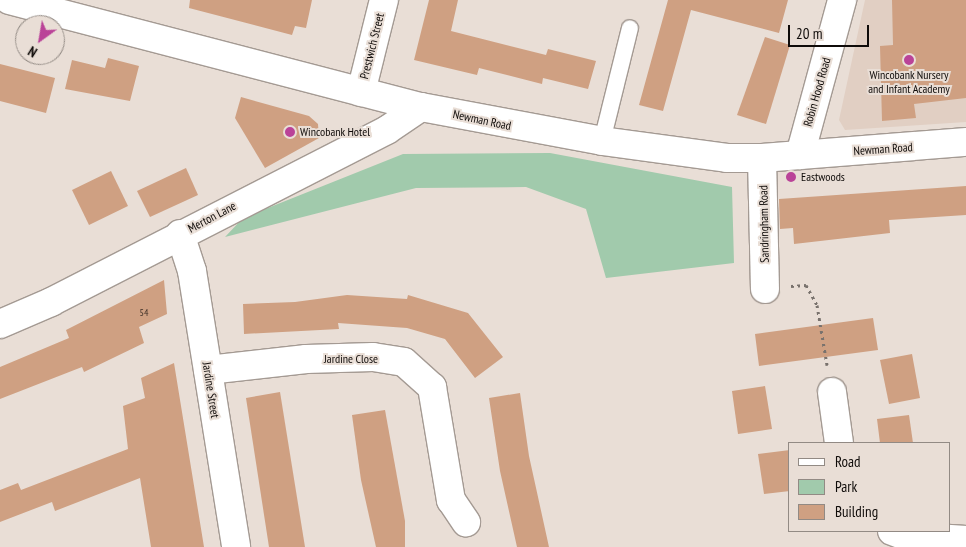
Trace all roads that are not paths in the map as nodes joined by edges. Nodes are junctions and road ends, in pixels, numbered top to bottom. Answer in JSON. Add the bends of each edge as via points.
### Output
{"nodes":[{"id":1,"x":8,"y":0,"type":"edge"},
{"id":2,"x":384,"y":0,"type":"edge"},
{"id":3,"x":842,"y":0,"type":"edge"},
{"id":4,"x":630,"y":28,"type":"dead end"},
{"id":5,"x":361,"y":92,"type":"junction"},
{"id":6,"x":421,"y":107,"type":"junction"},
{"id":7,"x":602,"y":141,"type":"junction"},
{"id":8,"x":966,"y":142,"type":"edge"},
{"id":9,"x":800,"y":155,"type":"junction"},
{"id":10,"x":762,"y":158,"type":"junction"},
{"id":11,"x":180,"y":234,"type":"junction"},
{"id":12,"x":766,"y":289,"type":"road end"},
{"id":13,"x":0,"y":324,"type":"edge"},
{"id":14,"x":208,"y":370,"type":"junction"},
{"id":15,"x":832,"y":392,"type":"road end"},
{"id":16,"x":838,"y":442,"type":"edge"},
{"id":17,"x":466,"y":522,"type":"dead end"},
{"id":18,"x":894,"y":532,"type":"edge"},
{"id":19,"x":966,"y":540,"type":"edge"},
{"id":20,"x":236,"y":547,"type":"edge"}],
"edges":[{"from":1,"to":5,"type":"street","name":"Newman Road"},
{"from":2,"to":5,"type":"street","name":"Prestwich Street"},
{"from":3,"to":9,"type":"street","name":"Robin Hood Road"},
{"from":4,"to":7,"type":"lane"},
{"from":5,"to":6,"type":"street","name":"Newman Road"},
{"from":6,"to":7,"type":"street","name":"Newman Road"},
{"from":6,"to":11,"type":"street","name":"Merton Lane","via":[[387,130]]},
{"from":7,"to":10,"type":"street","name":"Newman Road","via":[[727,158]]},
{"from":8,"to":9,"type":"street","name":"Newman Road"},
{"from":9,"to":10,"type":"street","name":"Newman Road"},
{"from":10,"to":12,"type":"street","name":"Sandringham Road"},
{"from":11,"to":13,"type":"street","name":"Merton Lane","via":[[51,302]]},
{"from":11,"to":14,"type":"street","name":"Jardine Street","via":[[192,271]]},
{"from":14,"to":17,"type":"street","name":"Jardine Close","via":[[306,359],[373,357],[404,362],[432,387],[451,500]]},
{"from":14,"to":20,"type":"street","name":"Jardine Street"},
{"from":15,"to":16,"type":"street"},
{"from":18,"to":19,"type":"street","via":[[904,536]]}]}
